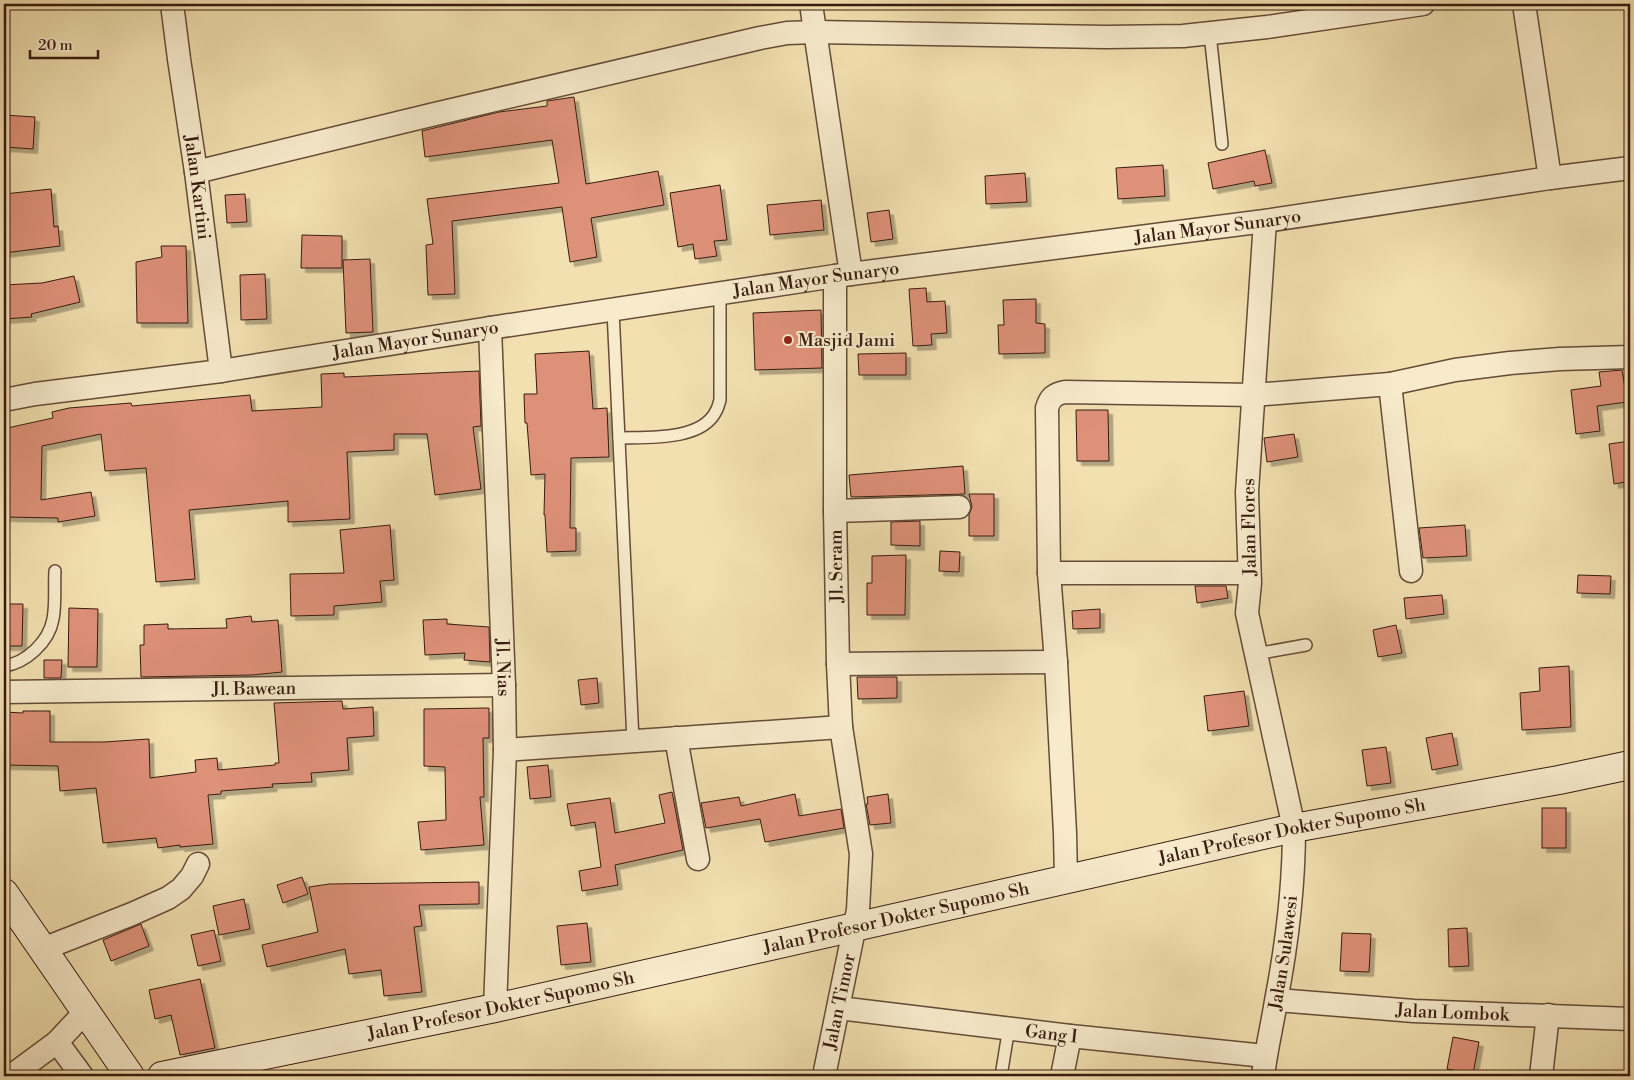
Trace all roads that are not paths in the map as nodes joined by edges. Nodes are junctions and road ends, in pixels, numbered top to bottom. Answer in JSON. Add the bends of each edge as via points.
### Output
{"nodes":[{"id":1,"x":172,"y":4,"type":"edge"},
{"id":2,"x":811,"y":4,"type":"edge"},
{"id":3,"x":1423,"y":4,"type":"edge"},
{"id":4,"x":1524,"y":4,"type":"edge"},
{"id":5,"x":816,"y":32,"type":"junction"},
{"id":6,"x":1210,"y":34,"type":"junction"},
{"id":7,"x":1222,"y":144,"type":"dead end"},
{"id":8,"x":1630,"y":168,"type":"edge"},
{"id":9,"x":196,"y":172,"type":"junction"},
{"id":10,"x":1550,"y":178,"type":"junction"},
{"id":11,"x":1265,"y":221,"type":"junction"},
{"id":12,"x":844,"y":275,"type":"junction"},
{"id":13,"x":720,"y":294,"type":"junction"},
{"id":14,"x":613,"y":310,"type":"junction"},
{"id":15,"x":490,"y":328,"type":"junction"},
{"id":16,"x":1630,"y":357,"type":"edge"},
{"id":17,"x":221,"y":371,"type":"junction"},
{"id":18,"x":1390,"y":384,"type":"junction"},
{"id":19,"x":1254,"y":395,"type":"junction"},
{"id":20,"x":4,"y":400,"type":"edge"},
{"id":21,"x":619,"y":438,"type":"junction"},
{"id":22,"x":960,"y":507,"type":"dead end"},
{"id":23,"x":835,"y":511,"type":"junction"},
{"id":24,"x":55,"y":572,"type":"dead end"},
{"id":25,"x":1411,"y":572,"type":"dead end"},
{"id":26,"x":1049,"y":573,"type":"junction"},
{"id":27,"x":1249,"y":573,"type":"junction"},
{"id":28,"x":1306,"y":645,"type":"dead end"},
{"id":29,"x":1256,"y":654,"type":"junction"},
{"id":30,"x":1056,"y":662,"type":"junction"},
{"id":31,"x":838,"y":664,"type":"junction"},
{"id":32,"x":4,"y":666,"type":"edge"},
{"id":33,"x":504,"y":685,"type":"junction"},
{"id":34,"x":4,"y":692,"type":"edge"},
{"id":35,"x":841,"y":726,"type":"junction"},
{"id":36,"x":676,"y":738,"type":"junction"},
{"id":37,"x":633,"y":741,"type":"junction"},
{"id":38,"x":505,"y":750,"type":"junction"},
{"id":39,"x":1630,"y":765,"type":"edge"},
{"id":40,"x":1294,"y":828,"type":"junction"},
{"id":41,"x":698,"y":859,"type":"dead end"},
{"id":42,"x":861,"y":862,"type":"joint"},
{"id":43,"x":198,"y":864,"type":"dead end"},
{"id":44,"x":1066,"y":879,"type":"junction"},
{"id":45,"x":4,"y":893,"type":"edge"},
{"id":46,"x":855,"y":927,"type":"junction"},
{"id":47,"x":42,"y":949,"type":"junction"},
{"id":48,"x":1276,"y":1000,"type":"junction"},
{"id":49,"x":495,"y":1008,"type":"junction"},
{"id":50,"x":839,"y":1008,"type":"junction"},
{"id":51,"x":86,"y":1011,"type":"junction"},
{"id":52,"x":1548,"y":1015,"type":"junction"},
{"id":53,"x":1630,"y":1019,"type":"edge"},
{"id":54,"x":1009,"y":1027,"type":"junction"},
{"id":55,"x":1070,"y":1036,"type":"junction"},
{"id":56,"x":57,"y":1042,"type":"junction"},
{"id":57,"x":1264,"y":1066,"type":"edge"},
{"id":58,"x":11,"y":1076,"type":"edge"},
{"id":59,"x":82,"y":1076,"type":"edge"},
{"id":60,"x":130,"y":1076,"type":"edge"},
{"id":61,"x":162,"y":1076,"type":"edge"},
{"id":62,"x":824,"y":1076,"type":"edge"},
{"id":63,"x":1001,"y":1076,"type":"edge"},
{"id":64,"x":1062,"y":1076,"type":"edge"},
{"id":65,"x":1541,"y":1076,"type":"edge"}],
"edges":[{"from":1,"to":9,"type":"street","name":"Jalan Kartini"},
{"from":2,"to":5,"type":"street","name":"Jl. Seram"},
{"from":3,"to":6,"type":"street"},
{"from":4,"to":10,"type":"street"},
{"from":5,"to":6,"type":"street","via":[[1106,37]]},
{"from":5,"to":9,"type":"street","via":[[750,40]]},
{"from":5,"to":12,"type":"street","name":"Jl. Seram"},
{"from":6,"to":7,"type":"lane"},
{"from":8,"to":10,"type":"street","name":"Jalan Mayor Sunaryo"},
{"from":9,"to":17,"type":"street","name":"Jalan Kartini"},
{"from":10,"to":11,"type":"street","name":"Jalan Mayor Sunaryo"},
{"from":11,"to":12,"type":"street","name":"Jalan Mayor Sunaryo"},
{"from":11,"to":19,"type":"street","name":"Jalan Flores"},
{"from":12,"to":13,"type":"street","name":"Jalan Mayor Sunaryo"},
{"from":12,"to":23,"type":"street","name":"Jl. Seram"},
{"from":13,"to":14,"type":"street","name":"Jalan Mayor Sunaryo"},
{"from":13,"to":21,"type":"lane","via":[[720,400],[716,413],[704,425],[687,433]]},
{"from":14,"to":15,"type":"street","name":"Jalan Mayor Sunaryo"},
{"from":14,"to":21,"type":"lane"},
{"from":15,"to":17,"type":"street","name":"Jalan Mayor Sunaryo"},
{"from":15,"to":33,"type":"street","name":"Jl. Nias"},
{"from":16,"to":18,"type":"street","via":[[1510,363],[1455,370]]},
{"from":17,"to":20,"type":"street","name":"Jalan Mayor Sunaryo"},
{"from":18,"to":19,"type":"street"},
{"from":18,"to":25,"type":"street"},
{"from":19,"to":26,"type":"street","via":[[1065,392],[1052,397],[1047,408]]},
{"from":19,"to":27,"type":"street","name":"Jalan Flores","via":[[1247,492]]},
{"from":21,"to":37,"type":"lane"},
{"from":22,"to":23,"type":"street"},
{"from":23,"to":31,"type":"street","name":"Jl. Seram"},
{"from":24,"to":32,"type":"lane","via":[[53,620],[47,633],[24,660]]},
{"from":26,"to":27,"type":"street"},
{"from":26,"to":30,"type":"street"},
{"from":27,"to":29,"type":"street","name":"Jalan Flores","via":[[1247,613]]},
{"from":28,"to":29,"type":"lane"},
{"from":29,"to":40,"type":"street","name":"Jalan Flores"},
{"from":30,"to":31,"type":"street"},
{"from":30,"to":44,"type":"street"},
{"from":31,"to":35,"type":"street","name":"Jl. Seram"},
{"from":33,"to":34,"type":"street","name":"Jl. Bawean"},
{"from":33,"to":38,"type":"street","name":"Jl. Nias"},
{"from":35,"to":36,"type":"street"},
{"from":35,"to":42,"type":"street","name":"Jl. Seram"},
{"from":36,"to":37,"type":"street"},
{"from":36,"to":41,"type":"street"},
{"from":37,"to":38,"type":"street"},
{"from":38,"to":49,"type":"street","name":"Jl. Nias"},
{"from":39,"to":40,"type":"street","name":"Jalan Profesor Dokter Supomo Sh"},
{"from":40,"to":44,"type":"street","name":"Jalan Profesor Dokter Supomo Sh"},
{"from":40,"to":48,"type":"street","name":"Jalan Sulawesi","via":[[1289,920]]},
{"from":42,"to":46,"type":"street","name":"Jalan Timor"},
{"from":43,"to":47,"type":"street","via":[[181,890],[168,898]]},
{"from":44,"to":46,"type":"street","name":"Jalan Profesor Dokter Supomo Sh"},
{"from":45,"to":47,"type":"street"},
{"from":46,"to":49,"type":"street","name":"Jalan Profesor Dokter Supomo Sh"},
{"from":46,"to":50,"type":"street","name":"Jalan Timor"},
{"from":47,"to":51,"type":"street"},
{"from":48,"to":52,"type":"street","name":"Jalan Lombok","via":[[1414,1011]]},
{"from":48,"to":57,"type":"street","name":"Jalan Sulawesi"},
{"from":49,"to":61,"type":"street","name":"Jalan Profesor Dokter Supomo Sh"},
{"from":50,"to":54,"type":"street","name":"Gang I"},
{"from":50,"to":62,"type":"street","name":"Jalan Timor"},
{"from":51,"to":56,"type":"street"},
{"from":51,"to":60,"type":"street"},
{"from":52,"to":53,"type":"street","name":"Jalan Lombok"},
{"from":52,"to":65,"type":"street"},
{"from":54,"to":55,"type":"street","name":"Gang I"},
{"from":54,"to":63,"type":"lane"},
{"from":55,"to":57,"type":"street","name":"Gang I"},
{"from":55,"to":64,"type":"street"},
{"from":56,"to":58,"type":"street"},
{"from":56,"to":59,"type":"street"}]}
